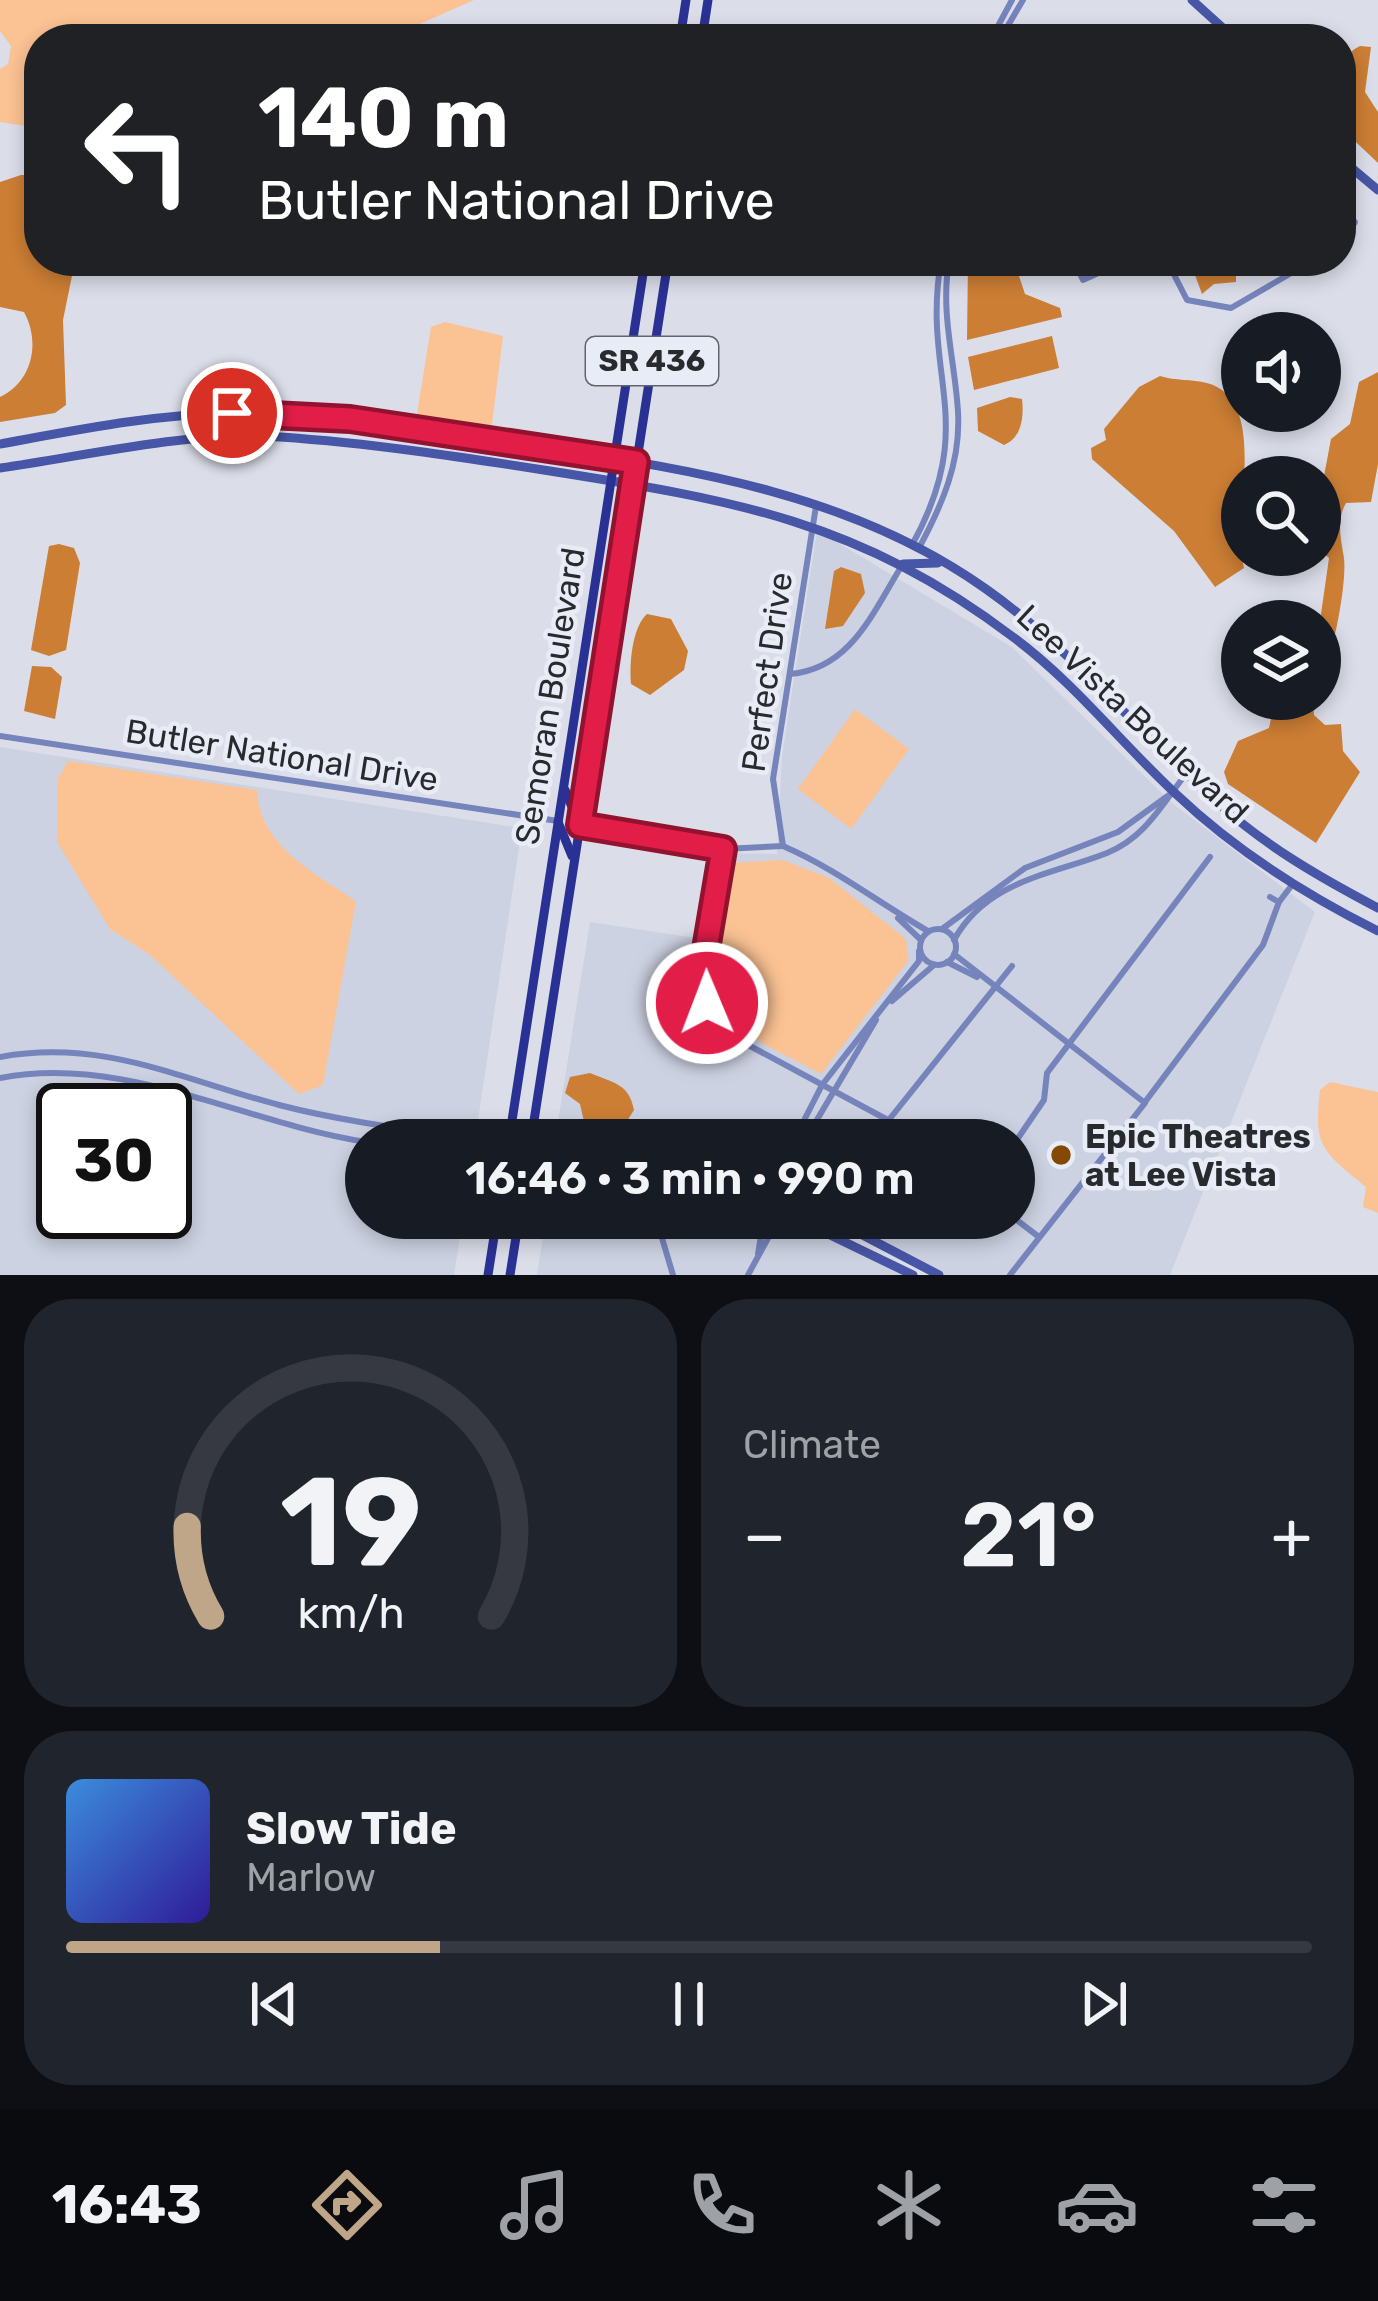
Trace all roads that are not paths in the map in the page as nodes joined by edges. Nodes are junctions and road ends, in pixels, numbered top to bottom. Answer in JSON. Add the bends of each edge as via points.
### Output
{"nodes":[{"id":1,"x":1192,"y":0,"type":"edge"},
{"id":2,"x":1218,"y":24,"type":"edge"},
{"id":3,"x":643,"y":276,"type":"edge"},
{"id":4,"x":666,"y":276,"type":"edge"},
{"id":5,"x":944,"y":276,"type":"edge"},
{"id":6,"x":1175,"y":276,"type":"edge"},
{"id":7,"x":1286,"y":276,"type":"edge"},
{"id":8,"x":250,"y":414,"type":"junction"},
{"id":9,"x":118,"y":423,"type":"junction"},
{"id":10,"x":411,"y":427,"type":"junction"},
{"id":11,"x":249,"y":438,"type":"junction"},
{"id":12,"x":0,"y":444,"type":"edge"},
{"id":13,"x":117,"y":451,"type":"junction"},
{"id":14,"x":411,"y":451,"type":"junction"},
{"id":15,"x":614,"y":458,"type":"junction"},
{"id":16,"x":636,"y":462,"type":"junction"},
{"id":17,"x":0,"y":468,"type":"edge"},
{"id":18,"x":611,"y":481,"type":"junction"},
{"id":19,"x":633,"y":483,"type":"junction"},
{"id":20,"x":816,"y":504,"type":"junction"},
{"id":21,"x":813,"y":524,"type":"junction"},
{"id":22,"x":915,"y":546,"type":"junction"},
{"id":23,"x":884,"y":554,"type":"junction"},
{"id":24,"x":903,"y":564,"type":"junction"},
{"id":25,"x":949,"y":566,"type":"junction"},
{"id":26,"x":1032,"y":623,"type":"junction"},
{"id":27,"x":1018,"y":640,"type":"junction"},
{"id":28,"x":790,"y":674,"type":"junction"},
{"id":29,"x":0,"y":736,"type":"edge"},
{"id":30,"x":1186,"y":774,"type":"junction"},
{"id":31,"x":563,"y":785,"type":"junction"},
{"id":32,"x":1170,"y":793,"type":"junction"},
{"id":33,"x":557,"y":821,"type":"junction"},
{"id":34,"x":580,"y":825,"type":"junction"},
{"id":35,"x":783,"y":846,"type":"junction"},
{"id":36,"x":723,"y":849,"type":"junction"},
{"id":37,"x":1210,"y":857,"type":"dead end"},
{"id":38,"x":574,"y":861,"type":"junction"},
{"id":39,"x":1292,"y":885,"type":"junction"},
{"id":40,"x":1270,"y":897,"type":"dead end"},
{"id":41,"x":1279,"y":902,"type":"junction"},
{"id":42,"x":1378,"y":908,"type":"edge"},
{"id":43,"x":896,"y":915,"type":"junction"},
{"id":44,"x":942,"y":929,"type":"junction"},
{"id":45,"x":928,"y":931,"type":"junction"},
{"id":46,"x":1378,"y":932,"type":"edge"},
{"id":47,"x":921,"y":940,"type":"junction"},
{"id":48,"x":954,"y":940,"type":"junction"},
{"id":49,"x":920,"y":951,"type":"junction"},
{"id":50,"x":954,"y":954,"type":"junction"},
{"id":51,"x":947,"y":962,"type":"junction"},
{"id":52,"x":934,"y":965,"type":"junction"},
{"id":53,"x":1012,"y":966,"type":"dead end"},
{"id":54,"x":980,"y":979,"type":"junction"},
{"id":55,"x":994,"y":990,"type":"junction"},
{"id":56,"x":1068,"y":1046,"type":"junction"},
{"id":57,"x":0,"y":1057,"type":"edge"},
{"id":58,"x":0,"y":1078,"type":"edge"},
{"id":59,"x":822,"y":1084,"type":"junction"},
{"id":60,"x":830,"y":1090,"type":"junction"},
{"id":61,"x":1145,"y":1103,"type":"junction"},
{"id":62,"x":355,"y":1119,"type":"edge"},
{"id":63,"x":511,"y":1119,"type":"edge"},
{"id":64,"x":534,"y":1119,"type":"edge"},
{"id":65,"x":804,"y":1119,"type":"edge"},
{"id":66,"x":816,"y":1119,"type":"edge"},
{"id":67,"x":884,"y":1119,"type":"edge"},
{"id":68,"x":890,"y":1119,"type":"edge"},
{"id":69,"x":1032,"y":1119,"type":"edge"},
{"id":70,"x":345,"y":1138,"type":"edge"},
{"id":71,"x":1035,"y":1234,"type":"edge"},
{"id":72,"x":1039,"y":1237,"type":"junction"},
{"id":73,"x":493,"y":1239,"type":"edge"},
{"id":74,"x":516,"y":1239,"type":"edge"},
{"id":75,"x":662,"y":1239,"type":"edge"},
{"id":76,"x":760,"y":1239,"type":"edge"},
{"id":77,"x":767,"y":1239,"type":"edge"},
{"id":78,"x":838,"y":1239,"type":"edge"},
{"id":79,"x":870,"y":1239,"type":"edge"},
{"id":80,"x":757,"y":1258,"type":"junction"},
{"id":81,"x":488,"y":1275,"type":"edge"},
{"id":82,"x":510,"y":1275,"type":"edge"},
{"id":83,"x":673,"y":1275,"type":"edge"},
{"id":84,"x":748,"y":1275,"type":"edge"},
{"id":85,"x":913,"y":1275,"type":"edge"},
{"id":86,"x":939,"y":1275,"type":"edge"},
{"id":87,"x":1010,"y":1275,"type":"edge"}],
"edges":[{"from":1,"to":2,"type":"street"},
{"from":3,"to":15,"type":"main road","name":"Semoran Boulevard","number":"SR 436"},
{"from":4,"to":16,"type":"main road","name":"Semoran Boulevard","number":"SR 436"},
{"from":5,"to":22,"type":"street","via":[[956,454],[940,508]]},
{"from":6,"to":7,"type":"street","via":[[1187,300],[1232,308]]},
{"from":8,"to":9,"type":"street","name":"Lee Vista Boulevard"},
{"from":8,"to":10,"type":"street","name":"Lee Vista Boulevard"},
{"from":8,"to":11,"type":"street"},
{"from":9,"to":12,"type":"street","name":"Lee Vista Boulevard"},
{"from":9,"to":13,"type":"street"},
{"from":10,"to":14,"type":"street"},
{"from":10,"to":15,"type":"street","name":"Lee Vista Boulevard"},
{"from":11,"to":13,"type":"street","name":"Lee Vista Boulevard"},
{"from":11,"to":14,"type":"street","name":"Lee Vista Boulevard"},
{"from":13,"to":17,"type":"street","name":"Lee Vista Boulevard"},
{"from":14,"to":18,"type":"street","name":"Lee Vista Boulevard"},
{"from":15,"to":16,"type":"street","name":"Lee Vista Boulevard"},
{"from":15,"to":18,"type":"main road","name":"Semoran Boulevard","number":"SR 436"},
{"from":16,"to":19,"type":"main road","name":"Semoran Boulevard","number":"SR 436"},
{"from":16,"to":20,"type":"street","name":"Lee Vista Boulevard"},
{"from":18,"to":19,"type":"street","name":"Lee Vista Boulevard"},
{"from":18,"to":31,"type":"main road","name":"Semoran Boulevard","number":"SR 436"},
{"from":19,"to":21,"type":"street","name":"Lee Vista Boulevard"},
{"from":19,"to":34,"type":"main road","name":"Semoran Boulevard","number":"SR 436"},
{"from":20,"to":21,"type":"street","name":"Perfect Drive"},
{"from":20,"to":22,"type":"street","name":"Lee Vista Boulevard"},
{"from":21,"to":23,"type":"street","name":"Lee Vista Boulevard"},
{"from":21,"to":28,"type":"street","name":"Perfect Drive"},
{"from":22,"to":23,"type":"street"},
{"from":22,"to":25,"type":"street","name":"Lee Vista Boulevard"},
{"from":23,"to":24,"type":"street","name":"Lee Vista Boulevard"},
{"from":24,"to":25,"type":"street"},
{"from":24,"to":27,"type":"street","name":"Lee Vista Boulevard"},
{"from":24,"to":28,"type":"street","via":[[844,654]]},
{"from":25,"to":26,"type":"street","name":"Lee Vista Boulevard"},
{"from":26,"to":27,"type":"street"},
{"from":26,"to":30,"type":"street","name":"Lee Vista Boulevard"},
{"from":27,"to":32,"type":"street","name":"Lee Vista Boulevard","via":[[1102,713]]},
{"from":28,"to":35,"type":"street","name":"Perfect Drive","via":[[773,779]]},
{"from":29,"to":33,"type":"street","name":"Butler National Drive"},
{"from":30,"to":32,"type":"street"},
{"from":30,"to":42,"type":"street","name":"Lee Vista Boulevard","via":[[1257,836]]},
{"from":31,"to":33,"type":"main road","name":"Semoran Boulevard","number":"SR 436"},
{"from":31,"to":34,"type":"main road"},
{"from":32,"to":39,"type":"street","name":"Lee Vista Boulevard"},
{"from":32,"to":44,"type":"street","via":[[1118,832],[1025,868]]},
{"from":32,"to":48,"type":"street","via":[[1129,840],[1028,877],[979,908]]},
{"from":33,"to":38,"type":"main road"},
{"from":33,"to":63,"type":"main road","name":"Semoran Boulevard","number":"SR 436"},
{"from":34,"to":36,"type":"street"},
{"from":34,"to":38,"type":"main road","name":"Semoran Boulevard","number":"SR 436"},
{"from":35,"to":36,"type":"street"},
{"from":35,"to":43,"type":"street","via":[[836,869]]},
{"from":36,"to":59,"type":"street","via":[[704,961],[707,1003],[737,1039]]},
{"from":37,"to":56,"type":"street"},
{"from":38,"to":64,"type":"main road","name":"Semoran Boulevard","number":"SR 436"},
{"from":39,"to":41,"type":"street"},
{"from":39,"to":46,"type":"street","name":"Lee Vista Boulevard"},
{"from":40,"to":41,"type":"street"},
{"from":41,"to":61,"type":"street","via":[[1263,946]]},
{"from":43,"to":45,"type":"street"},
{"from":43,"to":47,"type":"street"},
{"from":44,"to":45,"type":"street"},
{"from":44,"to":48,"type":"street"},
{"from":45,"to":47,"type":"street"},
{"from":47,"to":49,"type":"street"},
{"from":48,"to":50,"type":"street"},
{"from":49,"to":52,"type":"street"},
{"from":49,"to":59,"type":"street"},
{"from":50,"to":51,"type":"street"},
{"from":50,"to":54,"type":"street"},
{"from":51,"to":52,"type":"street"},
{"from":51,"to":54,"type":"street"},
{"from":52,"to":60,"type":"street","via":[[894,998]]},
{"from":53,"to":55,"type":"street"},
{"from":54,"to":55,"type":"street"},
{"from":55,"to":56,"type":"street"},
{"from":55,"to":68,"type":"street"},
{"from":56,"to":61,"type":"street"},
{"from":56,"to":69,"type":"street","via":[[1047,1073]]},
{"from":57,"to":62,"type":"street","via":[[124,1056],[289,1108]]},
{"from":58,"to":70,"type":"street","via":[[74,1072],[132,1079]]},
{"from":59,"to":60,"type":"street"},
{"from":59,"to":65,"type":"street"},
{"from":60,"to":66,"type":"street"},
{"from":60,"to":67,"type":"street"},
{"from":61,"to":72,"type":"street"},
{"from":71,"to":72,"type":"street"},
{"from":72,"to":87,"type":"street"},
{"from":73,"to":81,"type":"main road"},
{"from":74,"to":82,"type":"main road"},
{"from":75,"to":83,"type":"street"},
{"from":76,"to":80,"type":"street"},
{"from":77,"to":80,"type":"street"},
{"from":78,"to":85,"type":"street"},
{"from":79,"to":86,"type":"street"},
{"from":80,"to":84,"type":"street"}]}
